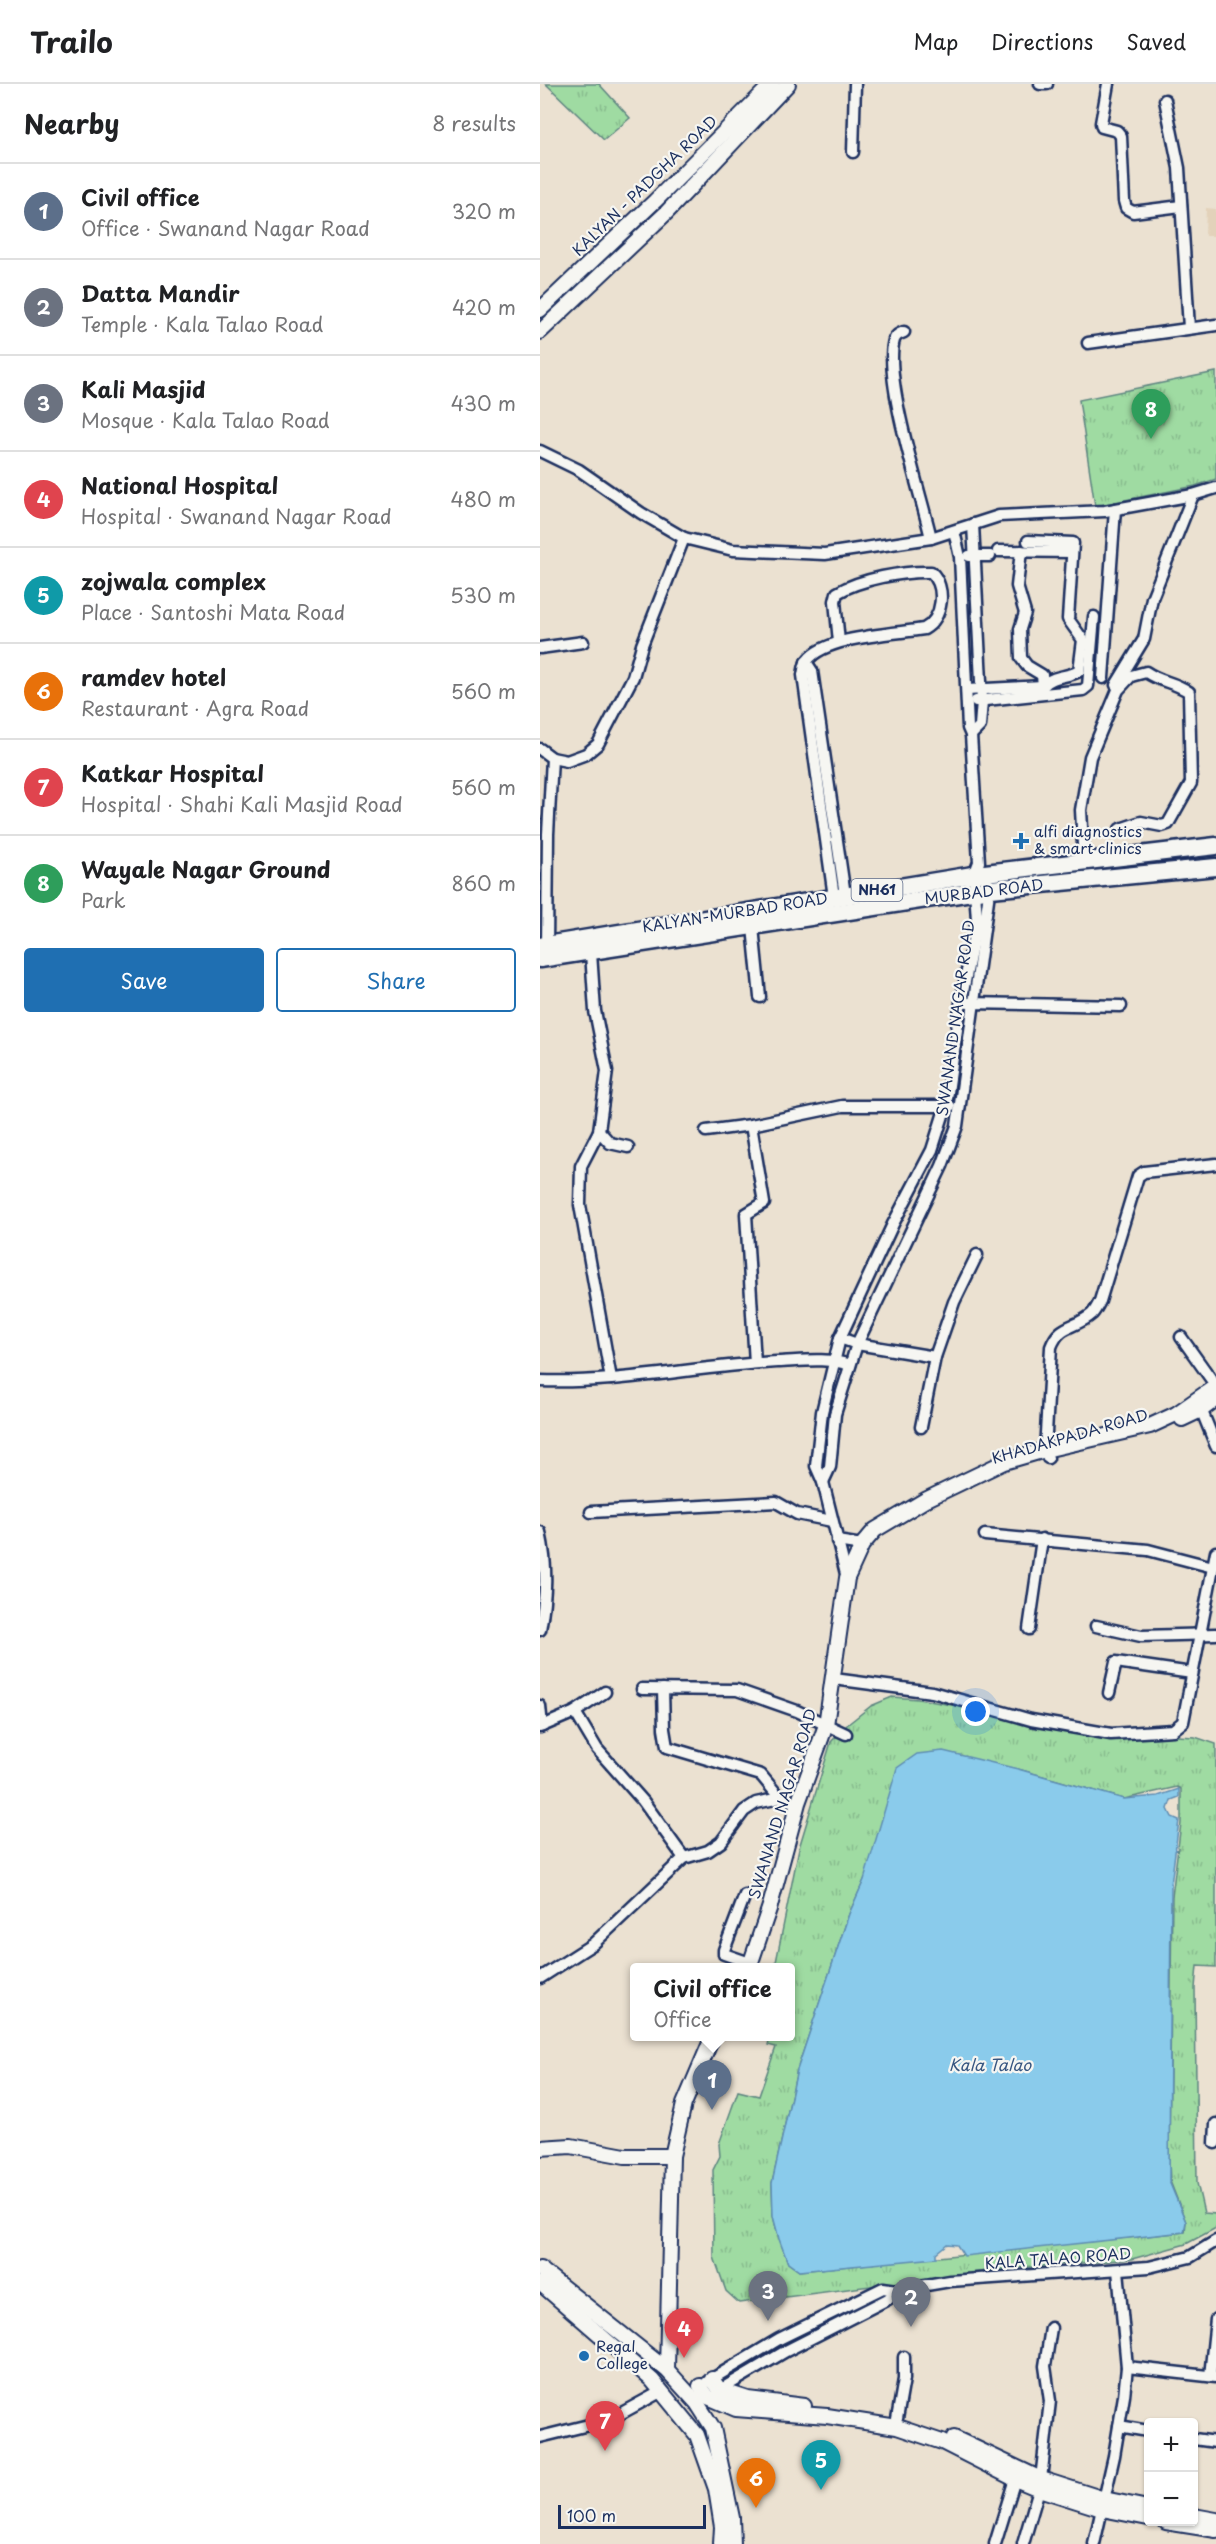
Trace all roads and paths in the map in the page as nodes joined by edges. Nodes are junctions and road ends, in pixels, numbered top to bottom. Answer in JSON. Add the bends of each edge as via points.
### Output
{"nodes":[{"id":1,"x":772,"y":84,"type":"edge"},
{"id":2,"x":788,"y":84,"type":"edge"},
{"id":3,"x":855,"y":84,"type":"edge"},
{"id":4,"x":1040,"y":84,"type":"edge"},
{"id":5,"x":1047,"y":84,"type":"edge"},
{"id":6,"x":1108,"y":84,"type":"edge"},
{"id":7,"x":1165,"y":100,"type":"dead end"},
{"id":8,"x":853,"y":152,"type":"dead end"},
{"id":9,"x":655,"y":201,"type":"junction"},
{"id":10,"x":1181,"y":206,"type":"junction"},
{"id":11,"x":666,"y":213,"type":"junction"},
{"id":12,"x":540,"y":310,"type":"edge"},
{"id":13,"x":1216,"y":326,"type":"edge"},
{"id":14,"x":1189,"y":328,"type":"junction"},
{"id":15,"x":540,"y":332,"type":"edge"},
{"id":16,"x":904,"y":332,"type":"dead end"},
{"id":17,"x":1088,"y":343,"type":"dead end"},
{"id":18,"x":540,"y":451,"type":"edge"},
{"id":19,"x":1216,"y":488,"type":"edge"},
{"id":20,"x":1193,"y":495,"type":"junction"},
{"id":21,"x":1115,"y":509,"type":"junction"},
{"id":22,"x":974,"y":524,"type":"junction"},
{"id":23,"x":954,"y":531,"type":"junction"},
{"id":24,"x":684,"y":538,"type":"junction"},
{"id":25,"x":931,"y":538,"type":"junction"},
{"id":26,"x":1028,"y":541,"type":"dead end"},
{"id":27,"x":1021,"y":551,"type":"junction"},
{"id":28,"x":1072,"y":552,"type":"junction"},
{"id":29,"x":960,"y":556,"type":"junction"},
{"id":30,"x":975,"y":556,"type":"junction"},
{"id":31,"x":1094,"y":617,"type":"dead end"},
{"id":32,"x":583,"y":642,"type":"dead end"},
{"id":33,"x":839,"y":642,"type":"junction"},
{"id":34,"x":540,"y":648,"type":"edge"},
{"id":35,"x":1103,"y":678,"type":"dead end"},
{"id":36,"x":1043,"y":686,"type":"junction"},
{"id":37,"x":982,"y":695,"type":"junction"},
{"id":38,"x":968,"y":696,"type":"junction"},
{"id":39,"x":1105,"y":702,"type":"dead end"},
{"id":40,"x":971,"y":735,"type":"junction"},
{"id":41,"x":540,"y":749,"type":"edge"},
{"id":42,"x":552,"y":758,"type":"junction"},
{"id":43,"x":545,"y":809,"type":"edge"},
{"id":44,"x":1120,"y":830,"type":"dead end"},
{"id":45,"x":1216,"y":846,"type":"edge"},
{"id":46,"x":1084,"y":862,"type":"junction"},
{"id":47,"x":1216,"y":867,"type":"edge"},
{"id":48,"x":981,"y":878,"type":"junction"},
{"id":49,"x":840,"y":896,"type":"junction"},
{"id":50,"x":753,"y":927,"type":"junction"},
{"id":51,"x":691,"y":928,"type":"junction"},
{"id":52,"x":543,"y":952,"type":"edge"},
{"id":53,"x":591,"y":953,"type":"junction"},
{"id":54,"x":760,"y":997,"type":"dead end"},
{"id":55,"x":961,"y":1002,"type":"junction"},
{"id":56,"x":975,"y":1003,"type":"junction"},
{"id":57,"x":1121,"y":1006,"type":"dead end"},
{"id":58,"x":956,"y":1041,"type":"junction"},
{"id":59,"x":968,"y":1043,"type":"junction"},
{"id":60,"x":946,"y":1106,"type":"junction"},
{"id":61,"x":959,"y":1107,"type":"junction"},
{"id":62,"x":751,"y":1125,"type":"junction"},
{"id":63,"x":599,"y":1131,"type":"junction"},
{"id":64,"x":706,"y":1131,"type":"dead end"},
{"id":65,"x":628,"y":1147,"type":"dead end"},
{"id":66,"x":932,"y":1150,"type":"junction"},
{"id":67,"x":946,"y":1156,"type":"junction"},
{"id":68,"x":1216,"y":1164,"type":"edge"},
{"id":69,"x":977,"y":1255,"type":"dead end"},
{"id":70,"x":1181,"y":1337,"type":"dead end"},
{"id":71,"x":840,"y":1338,"type":"junction"},
{"id":72,"x":857,"y":1344,"type":"junction"},
{"id":73,"x":935,"y":1357,"type":"junction"},
{"id":74,"x":833,"y":1359,"type":"junction"},
{"id":75,"x":755,"y":1363,"type":"junction"},
{"id":76,"x":850,"y":1365,"type":"junction"},
{"id":77,"x":611,"y":1379,"type":"junction"},
{"id":78,"x":540,"y":1382,"type":"edge"},
{"id":79,"x":1216,"y":1386,"type":"edge"},
{"id":80,"x":1216,"y":1399,"type":"edge"},
{"id":81,"x":1199,"y":1405,"type":"junction"},
{"id":82,"x":822,"y":1412,"type":"junction"},
{"id":83,"x":835,"y":1414,"type":"junction"},
{"id":84,"x":921,"y":1427,"type":"dead end"},
{"id":85,"x":819,"y":1446,"type":"junction"},
{"id":86,"x":1216,"y":1446,"type":"edge"},
{"id":87,"x":833,"y":1447,"type":"junction"},
{"id":88,"x":1047,"y":1454,"type":"junction"},
{"id":89,"x":823,"y":1482,"type":"junction"},
{"id":90,"x":591,"y":1512,"type":"dead end"},
{"id":91,"x":832,"y":1521,"type":"junction"},
{"id":92,"x":540,"y":1532,"type":"edge"},
{"id":93,"x":985,"y":1535,"type":"dead end"},
{"id":94,"x":1042,"y":1539,"type":"junction"},
{"id":95,"x":837,"y":1541,"type":"junction"},
{"id":96,"x":866,"y":1541,"type":"junction"},
{"id":97,"x":1216,"y":1552,"type":"edge"},
{"id":98,"x":1213,"y":1567,"type":"junction"},
{"id":99,"x":848,"y":1578,"type":"junction"},
{"id":100,"x":1096,"y":1626,"type":"dead end"},
{"id":101,"x":1029,"y":1629,"type":"dead end"},
{"id":102,"x":540,"y":1630,"type":"edge"},
{"id":103,"x":1216,"y":1634,"type":"edge"},
{"id":104,"x":1200,"y":1635,"type":"junction"},
{"id":105,"x":1192,"y":1673,"type":"junction"},
{"id":106,"x":834,"y":1680,"type":"junction"},
{"id":107,"x":642,"y":1689,"type":"dead end"},
{"id":108,"x":663,"y":1689,"type":"junction"},
{"id":109,"x":605,"y":1692,"type":"dead end"},
{"id":110,"x":1108,"y":1693,"type":"dead end"},
{"id":111,"x":540,"y":1706,"type":"edge"},
{"id":112,"x":575,"y":1712,"type":"junction"},
{"id":113,"x":826,"y":1725,"type":"junction"},
{"id":114,"x":541,"y":1726,"type":"edge"},
{"id":115,"x":846,"y":1734,"type":"dead end"},
{"id":116,"x":780,"y":1798,"type":"junction"},
{"id":117,"x":798,"y":1803,"type":"junction"},
{"id":118,"x":684,"y":1858,"type":"junction"},
{"id":119,"x":745,"y":1895,"type":"dead end"},
{"id":120,"x":743,"y":1963,"type":"edge"},
{"id":121,"x":751,"y":1963,"type":"edge"},
{"id":122,"x":540,"y":1978,"type":"edge"},
{"id":123,"x":711,"y":2041,"type":"edge"},
{"id":124,"x":1216,"y":2124,"type":"edge"},
{"id":125,"x":1215,"y":2143,"type":"edge"},
{"id":126,"x":540,"y":2148,"type":"edge"},
{"id":127,"x":672,"y":2156,"type":"junction"},
{"id":128,"x":1216,"y":2241,"type":"edge"},
{"id":129,"x":540,"y":2269,"type":"edge"},
{"id":130,"x":1118,"y":2270,"type":"junction"},
{"id":131,"x":540,"y":2283,"type":"edge"},
{"id":132,"x":897,"y":2290,"type":"junction"},
{"id":133,"x":1216,"y":2319,"type":"edge"},
{"id":134,"x":1051,"y":2328,"type":"dead end"},
{"id":135,"x":779,"y":2339,"type":"junction"},
{"id":136,"x":786,"y":2351,"type":"junction"},
{"id":137,"x":903,"y":2357,"type":"dead end"},
{"id":138,"x":1126,"y":2367,"type":"junction"},
{"id":139,"x":667,"y":2370,"type":"junction"},
{"id":140,"x":1213,"y":2376,"type":"edge"},
{"id":141,"x":704,"y":2391,"type":"junction"},
{"id":142,"x":671,"y":2402,"type":"junction"},
{"id":143,"x":897,"y":2419,"type":"junction"},
{"id":144,"x":1119,"y":2426,"type":"junction"},
{"id":145,"x":1144,"y":2430,"type":"edge"},
{"id":146,"x":540,"y":2437,"type":"edge"},
{"id":147,"x":1198,"y":2440,"type":"edge"},
{"id":148,"x":1216,"y":2442,"type":"edge"},
{"id":149,"x":1015,"y":2479,"type":"junction"},
{"id":150,"x":1040,"y":2484,"type":"junction"},
{"id":151,"x":1103,"y":2504,"type":"junction"},
{"id":152,"x":1144,"y":2508,"type":"edge"},
{"id":153,"x":1144,"y":2516,"type":"edge"},
{"id":154,"x":1198,"y":2517,"type":"edge"},
{"id":155,"x":1216,"y":2520,"type":"edge"},
{"id":156,"x":1191,"y":2526,"type":"edge"},
{"id":157,"x":1216,"y":2530,"type":"edge"},
{"id":158,"x":721,"y":2544,"type":"edge"},
{"id":159,"x":733,"y":2544,"type":"edge"},
{"id":160,"x":995,"y":2544,"type":"edge"},
{"id":161,"x":1023,"y":2544,"type":"edge"},
{"id":162,"x":1094,"y":2544,"type":"edge"}],
"edges":[{"from":1,"to":9,"type":"main road","name":"KALYAN - PADGHA ROAD"},
{"from":2,"to":11,"type":"main road"},
{"from":3,"to":8,"type":"street"},
{"from":4,"to":5,"type":"street"},
{"from":6,"to":10,"type":"street","via":[[1101,123],[1121,136],[1126,208],[1133,212]]},
{"from":7,"to":10,"type":"street","via":[[1179,168]]},
{"from":9,"to":11,"type":"main road"},
{"from":9,"to":12,"type":"main road","name":"KALYAN - PADGHA ROAD"},
{"from":10,"to":14,"type":"street"},
{"from":11,"to":15,"type":"main road"},
{"from":13,"to":14,"type":"street"},
{"from":14,"to":17,"type":"street"},
{"from":16,"to":25,"type":"street","via":[[894,339],[892,358],[897,404]]},
{"from":18,"to":24,"type":"street","via":[[579,470]]},
{"from":19,"to":20,"type":"street"},
{"from":20,"to":21,"type":"street"},
{"from":20,"to":39,"type":"street","via":[[1152,598],[1144,639]]},
{"from":21,"to":22,"type":"street","via":[[999,516]]},
{"from":21,"to":35,"type":"street"},
{"from":22,"to":23,"type":"street"},
{"from":22,"to":30,"type":"street"},
{"from":23,"to":25,"type":"street"},
{"from":23,"to":29,"type":"street"},
{"from":24,"to":25,"type":"street","via":[[733,550],[825,554]]},
{"from":24,"to":42,"type":"street","via":[[633,678],[597,744],[586,754],[567,761]]},
{"from":26,"to":28,"type":"street","via":[[1073,543]]},
{"from":27,"to":28,"type":"street"},
{"from":27,"to":30,"type":"street"},
{"from":27,"to":36,"type":"street","via":[[1017,586],[1025,613],[1020,629],[1021,658],[1042,675]]},
{"from":28,"to":36,"type":"street","via":[[1068,619],[1083,640],[1079,671],[1049,680]]},
{"from":29,"to":30,"type":"street"},
{"from":29,"to":38,"type":"street"},
{"from":30,"to":37,"type":"street"},
{"from":31,"to":37,"type":"street","via":[[1088,686],[1083,690]]},
{"from":32,"to":34,"type":"street"},
{"from":33,"to":33,"type":"street","via":[[932,625],[938,616],[937,578],[931,572],[916,571],[849,586],[837,593]]},
{"from":33,"to":49,"type":"street","via":[[806,662],[812,671]]},
{"from":36,"to":37,"type":"street"},
{"from":37,"to":38,"type":"street"},
{"from":37,"to":40,"type":"street","via":[[980,726]]},
{"from":38,"to":40,"type":"street"},
{"from":40,"to":48,"type":"street"},
{"from":41,"to":42,"type":"street"},
{"from":42,"to":43,"type":"street"},
{"from":43,"to":52,"type":"street","via":[[548,844]]},
{"from":44,"to":46,"type":"street","via":[[1141,822],[1168,824],[1191,783],[1189,692],[1146,672],[1131,676],[1118,690],[1090,757],[1081,810]]},
{"from":45,"to":46,"type":"highway","name":"KALYAN-MURBAD ROAD","number":"NH61"},
{"from":46,"to":48,"type":"highway","name":"KALYAN-MURBAD ROAD","number":"NH61"},
{"from":47,"to":48,"type":"highway","name":"MURBAD ROAD","number":"NH61"},
{"from":48,"to":49,"type":"highway","name":"KALYAN-MURBAD ROAD","number":"NH61"},
{"from":48,"to":50,"type":"highway","name":"MURBAD ROAD","number":"NH61"},
{"from":48,"to":55,"type":"street","name":"SWANAND NAGAR ROAD"},
{"from":48,"to":56,"type":"street","name":"SWANAND NAGAR ROAD"},
{"from":49,"to":51,"type":"highway","name":"KALYAN-MURBAD ROAD","number":"NH61"},
{"from":50,"to":51,"type":"highway","name":"MURBAD ROAD","number":"NH61"},
{"from":50,"to":54,"type":"street"},
{"from":51,"to":52,"type":"highway","name":"KALYAN-MURBAD ROAD","number":"NH61"},
{"from":51,"to":53,"type":"highway","name":"MURBAD ROAD","number":"NH61"},
{"from":52,"to":53,"type":"highway","name":"MURBAD ROAD","number":"NH61"},
{"from":53,"to":63,"type":"street","via":[[595,1011],[607,1071]]},
{"from":55,"to":56,"type":"street"},
{"from":55,"to":58,"type":"street","name":"SWANAND NAGAR ROAD"},
{"from":56,"to":57,"type":"street"},
{"from":56,"to":59,"type":"street","name":"SWANAND NAGAR ROAD"},
{"from":58,"to":59,"type":"street"},
{"from":58,"to":60,"type":"street","name":"SWANAND NAGAR ROAD"},
{"from":59,"to":61,"type":"street","name":"SWANAND NAGAR ROAD"},
{"from":60,"to":61,"type":"street"},
{"from":60,"to":62,"type":"street","via":[[842,1106]]},
{"from":60,"to":66,"type":"street","name":"SWANAND NAGAR ROAD"},
{"from":61,"to":67,"type":"street","name":"SWANAND NAGAR ROAD"},
{"from":62,"to":64,"type":"street"},
{"from":62,"to":75,"type":"street","via":[[764,1203],[746,1214]]},
{"from":63,"to":65,"type":"street","via":[[610,1143]]},
{"from":63,"to":77,"type":"street","via":[[581,1166],[580,1205]]},
{"from":66,"to":67,"type":"street"},
{"from":66,"to":71,"type":"street","name":"SWANAND NAGAR ROAD"},
{"from":67,"to":72,"type":"street","name":"SWANAND NAGAR ROAD"},
{"from":68,"to":88,"type":"street","via":[[1144,1172],[1138,1176],[1100,1301],[1092,1313],[1061,1330],[1051,1347]]},
{"from":69,"to":73,"type":"street","via":[[954,1302]]},
{"from":70,"to":79,"type":"street"},
{"from":71,"to":72,"type":"street"},
{"from":71,"to":74,"type":"street","name":"SWANAND NAGAR ROAD"},
{"from":72,"to":73,"type":"street"},
{"from":72,"to":76,"type":"street","name":"SWANAND NAGAR ROAD"},
{"from":73,"to":84,"type":"street"},
{"from":74,"to":75,"type":"street"},
{"from":74,"to":76,"type":"street"},
{"from":74,"to":82,"type":"street","name":"SWANAND NAGAR ROAD"},
{"from":75,"to":77,"type":"street"},
{"from":76,"to":83,"type":"street","name":"SWANAND NAGAR ROAD"},
{"from":77,"to":78,"type":"street"},
{"from":79,"to":81,"type":"main road","name":"KHADAKPADA ROAD"},
{"from":80,"to":81,"type":"main road","name":"KHADAKPADA ROAD"},
{"from":81,"to":86,"type":"street"},
{"from":81,"to":88,"type":"main road","name":"KHADAKPADA ROAD","via":[[1152,1431]]},
{"from":82,"to":83,"type":"street"},
{"from":82,"to":85,"type":"street","name":"SWANAND NAGAR ROAD"},
{"from":83,"to":87,"type":"street","name":"SWANAND NAGAR ROAD"},
{"from":85,"to":87,"type":"street"},
{"from":85,"to":89,"type":"street","name":"SWANAND NAGAR ROAD","via":[[816,1466]]},
{"from":87,"to":89,"type":"street","name":"SWANAND NAGAR ROAD"},
{"from":88,"to":96,"type":"main road","name":"KHADAKPADA ROAD","via":[[1007,1466]]},
{"from":89,"to":91,"type":"street","name":"SWANAND NAGAR ROAD"},
{"from":90,"to":91,"type":"street","via":[[776,1502],[797,1514]]},
{"from":91,"to":95,"type":"street","name":"SWANAND NAGAR ROAD"},
{"from":92,"to":102,"type":"street","via":[[546,1559],[546,1596]]},
{"from":93,"to":94,"type":"street"},
{"from":94,"to":98,"type":"street","via":[[1148,1550]]},
{"from":94,"to":101,"type":"street"},
{"from":95,"to":96,"type":"street"},
{"from":95,"to":99,"type":"street","name":"SWANAND NAGAR ROAD"},
{"from":96,"to":99,"type":"main road"},
{"from":97,"to":98,"type":"street"},
{"from":98,"to":104,"type":"street"},
{"from":99,"to":106,"type":"main road","name":"SWANAND NAGAR ROAD"},
{"from":100,"to":104,"type":"street","via":[[1141,1636]]},
{"from":103,"to":104,"type":"street"},
{"from":104,"to":105,"type":"street"},
{"from":105,"to":106,"type":"street","via":[[1180,1726],[1162,1732],[1111,1734],[1031,1720],[932,1692]]},
{"from":105,"to":110,"type":"street","via":[[1116,1662]]},
{"from":106,"to":113,"type":"main road","name":"SWANAND NAGAR ROAD"},
{"from":107,"to":108,"type":"street"},
{"from":108,"to":113,"type":"street","via":[[737,1690]]},
{"from":108,"to":116,"type":"street","via":[[668,1747],[761,1774]]},
{"from":109,"to":112,"type":"street"},
{"from":111,"to":114,"type":"street"},
{"from":112,"to":114,"type":"street"},
{"from":112,"to":118,"type":"street","via":[[597,1749]]},
{"from":113,"to":115,"type":"street"},
{"from":113,"to":117,"type":"main road","name":"SWANAND NAGAR ROAD"},
{"from":116,"to":117,"type":"street"},
{"from":116,"to":118,"type":"street","via":[[756,1803],[744,1811],[721,1842],[708,1851]]},
{"from":117,"to":121,"type":"main road","name":"SWANAND NAGAR ROAD"},
{"from":118,"to":122,"type":"street","via":[[593,1944]]},
{"from":119,"to":120,"type":"street","via":[[724,1950],[728,1957]]},
{"from":123,"to":127,"type":"main road","via":[[684,2104]]},
{"from":124,"to":125,"type":"street"},
{"from":126,"to":127,"type":"main road","via":[[571,2146],[625,2156]]},
{"from":127,"to":139,"type":"main road"},
{"from":128,"to":130,"type":"street","name":"KALA TALAO ROAD","via":[[1190,2257]]},
{"from":129,"to":139,"type":"main road"},
{"from":130,"to":132,"type":"street","name":"KALA TALAO ROAD","via":[[950,2282]]},
{"from":130,"to":138,"type":"street"},
{"from":131,"to":142,"type":"main road","via":[[652,2380]]},
{"from":132,"to":135,"type":"street","name":"KALA TALAO ROAD","via":[[883,2288]]},
{"from":132,"to":136,"type":"street","name":"KALA TALAO ROAD","via":[[888,2299]]},
{"from":133,"to":140,"type":"street"},
{"from":134,"to":150,"type":"street","via":[[1045,2366],[1050,2401]]},
{"from":135,"to":136,"type":"street"},
{"from":135,"to":141,"type":"street","name":"KALA TALAO ROAD"},
{"from":136,"to":141,"type":"street","name":"KALA TALAO ROAD"},
{"from":137,"to":143,"type":"street","via":[[904,2379]]},
{"from":138,"to":140,"type":"street"},
{"from":138,"to":144,"type":"street"},
{"from":139,"to":141,"type":"main road"},
{"from":141,"to":142,"type":"street","name":"KALA TALAO ROAD"},
{"from":141,"to":143,"type":"main road"},
{"from":141,"to":149,"type":"main road","via":[[736,2409],[827,2416],[897,2427],[942,2442]]},
{"from":141,"to":159,"type":"main road","via":[[732,2518]]},
{"from":142,"to":146,"type":"street","name":"KALA TALAO ROAD"},
{"from":142,"to":158,"type":"main road","via":[[697,2435],[716,2489]]},
{"from":143,"to":150,"type":"main road","via":[[948,2435]]},
{"from":144,"to":145,"type":"street"},
{"from":144,"to":151,"type":"street"},
{"from":147,"to":148,"type":"street"},
{"from":149,"to":150,"type":"main road"},
{"from":149,"to":160,"type":"street"},
{"from":150,"to":151,"type":"main road"},
{"from":150,"to":161,"type":"street"},
{"from":151,"to":152,"type":"main road"},
{"from":151,"to":153,"type":"main road"},
{"from":151,"to":162,"type":"street"},
{"from":154,"to":155,"type":"main road"},
{"from":156,"to":157,"type":"main road"}]}
